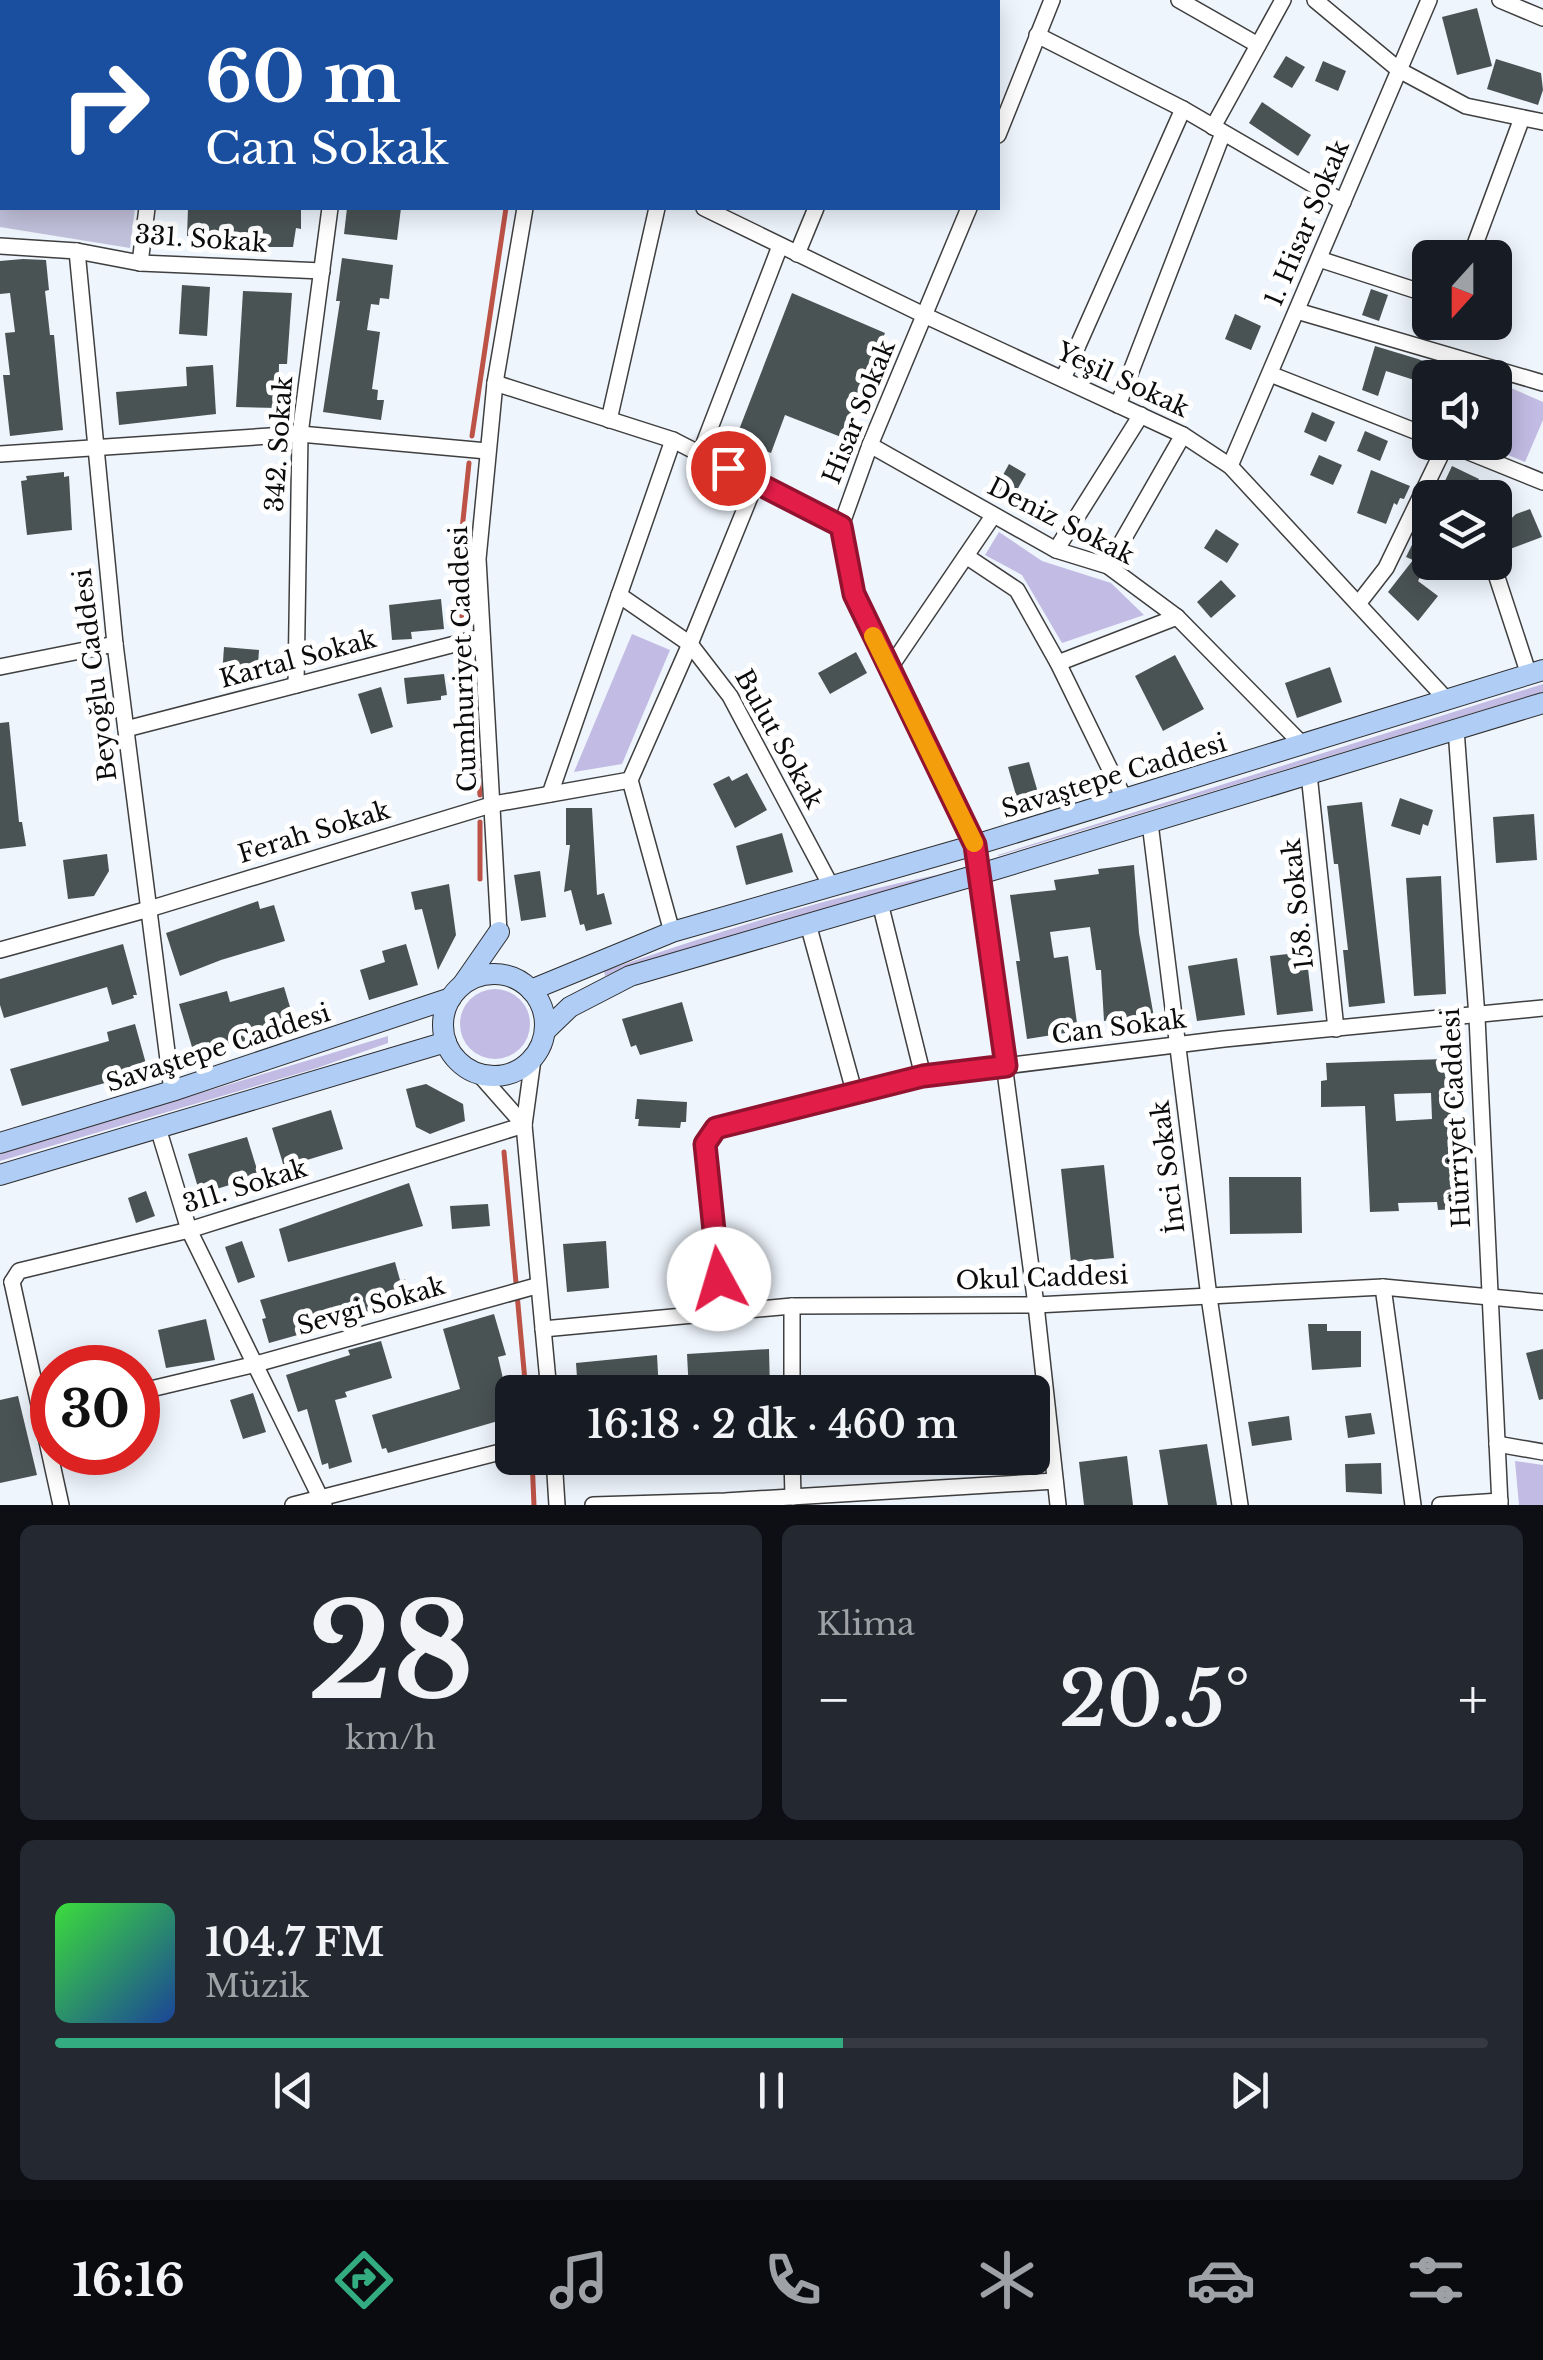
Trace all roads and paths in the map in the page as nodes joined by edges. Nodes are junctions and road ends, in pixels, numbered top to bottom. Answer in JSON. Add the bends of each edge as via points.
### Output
{"nodes":[{"id":1,"x":1052,"y":0,"type":"edge"},
{"id":2,"x":1179,"y":0,"type":"edge"},
{"id":3,"x":1283,"y":0,"type":"edge"},
{"id":4,"x":1315,"y":0,"type":"edge"},
{"id":5,"x":1430,"y":0,"type":"edge"},
{"id":6,"x":1500,"y":0,"type":"edge"},
{"id":7,"x":1543,"y":18,"type":"edge"},
{"id":8,"x":1037,"y":35,"type":"junction"},
{"id":9,"x":1258,"y":45,"type":"junction"},
{"id":10,"x":1399,"y":70,"type":"junction"},
{"id":11,"x":1183,"y":109,"type":"junction"},
{"id":12,"x":1522,"y":118,"type":"junction"},
{"id":13,"x":1543,"y":122,"type":"edge"},
{"id":14,"x":1000,"y":130,"type":"edge"},
{"id":15,"x":1218,"y":130,"type":"junction"},
{"id":16,"x":1343,"y":202,"type":"junction"},
{"id":17,"x":148,"y":210,"type":"edge"},
{"id":18,"x":330,"y":210,"type":"edge"},
{"id":19,"x":525,"y":210,"type":"edge"},
{"id":20,"x":656,"y":210,"type":"edge"},
{"id":21,"x":708,"y":210,"type":"edge"},
{"id":22,"x":815,"y":210,"type":"edge"},
{"id":23,"x":968,"y":210,"type":"edge"},
{"id":24,"x":1477,"y":240,"type":"edge"},
{"id":25,"x":0,"y":246,"type":"edge"},
{"id":26,"x":780,"y":246,"type":"junction"},
{"id":27,"x":77,"y":252,"type":"junction"},
{"id":28,"x":797,"y":254,"type":"junction"},
{"id":29,"x":1319,"y":258,"type":"junction"},
{"id":30,"x":140,"y":263,"type":"junction"},
{"id":31,"x":322,"y":272,"type":"junction"},
{"id":32,"x":1412,"y":289,"type":"edge"},
{"id":33,"x":1297,"y":310,"type":"junction"},
{"id":34,"x":926,"y":316,"type":"junction"},
{"id":35,"x":1445,"y":360,"type":"edge"},
{"id":36,"x":1270,"y":374,"type":"junction"},
{"id":37,"x":1512,"y":378,"type":"edge"},
{"id":38,"x":1063,"y":380,"type":"junction"},
{"id":39,"x":495,"y":383,"type":"junction"},
{"id":40,"x":1543,"y":384,"type":"edge"},
{"id":41,"x":1118,"y":405,"type":"junction"},
{"id":42,"x":1141,"y":415,"type":"junction"},
{"id":43,"x":610,"y":420,"type":"junction"},
{"id":44,"x":1412,"y":430,"type":"edge"},
{"id":45,"x":300,"y":434,"type":"junction"},
{"id":46,"x":1183,"y":435,"type":"junction"},
{"id":47,"x":673,"y":440,"type":"junction"},
{"id":48,"x":870,"y":445,"type":"junction"},
{"id":49,"x":96,"y":447,"type":"junction"},
{"id":50,"x":487,"y":451,"type":"junction"},
{"id":51,"x":0,"y":454,"type":"edge"},
{"id":52,"x":700,"y":454,"type":"junction"},
{"id":53,"x":1488,"y":460,"type":"edge"},
{"id":54,"x":1230,"y":466,"type":"junction"},
{"id":55,"x":756,"y":482,"type":"junction"},
{"id":56,"x":1543,"y":482,"type":"edge"},
{"id":57,"x":992,"y":516,"type":"junction"},
{"id":58,"x":1412,"y":524,"type":"edge"},
{"id":59,"x":841,"y":526,"type":"junction"},
{"id":60,"x":1056,"y":550,"type":"junction"},
{"id":61,"x":966,"y":556,"type":"junction"},
{"id":62,"x":1108,"y":566,"type":"junction"},
{"id":63,"x":1499,"y":580,"type":"edge"},
{"id":64,"x":619,"y":596,"type":"junction"},
{"id":65,"x":1358,"y":604,"type":"junction"},
{"id":66,"x":1177,"y":618,"type":"junction"},
{"id":67,"x":482,"y":637,"type":"junction"},
{"id":68,"x":115,"y":644,"type":"junction"},
{"id":69,"x":690,"y":644,"type":"junction"},
{"id":70,"x":1058,"y":662,"type":"junction"},
{"id":71,"x":0,"y":667,"type":"edge"},
{"id":72,"x":889,"y":670,"type":"junction"},
{"id":73,"x":1536,"y":672,"type":"edge"},
{"id":74,"x":296,"y":685,"type":"junction"},
{"id":75,"x":1446,"y":699,"type":"junction"},
{"id":76,"x":1543,"y":703,"type":"edge"},
{"id":77,"x":126,"y":729,"type":"junction"},
{"id":78,"x":1456,"y":729,"type":"junction"},
{"id":79,"x":1302,"y":743,"type":"junction"},
{"id":80,"x":1309,"y":774,"type":"junction"},
{"id":81,"x":630,"y":780,"type":"junction"},
{"id":82,"x":550,"y":794,"type":"junction"},
{"id":83,"x":1125,"y":800,"type":"junction"},
{"id":84,"x":494,"y":804,"type":"junction"},
{"id":85,"x":1150,"y":823,"type":"junction"},
{"id":86,"x":975,"y":845,"type":"junction"},
{"id":87,"x":980,"y":874,"type":"junction"},
{"id":88,"x":830,"y":886,"type":"junction"},
{"id":89,"x":880,"y":903,"type":"junction"},
{"id":90,"x":149,"y":908,"type":"junction"},
{"id":91,"x":808,"y":924,"type":"junction"},
{"id":92,"x":499,"y":932,"type":"junction"},
{"id":93,"x":672,"y":932,"type":"junction"},
{"id":94,"x":0,"y":950,"type":"edge"},
{"id":95,"x":525,"y":985,"type":"junction"},
{"id":96,"x":456,"y":992,"type":"junction"},
{"id":97,"x":1543,"y":1008,"type":"edge"},
{"id":98,"x":1477,"y":1017,"type":"junction"},
{"id":99,"x":1336,"y":1029,"type":"junction"},
{"id":100,"x":545,"y":1032,"type":"junction"},
{"id":101,"x":446,"y":1042,"type":"junction"},
{"id":102,"x":1178,"y":1044,"type":"junction"},
{"id":103,"x":533,"y":1058,"type":"junction"},
{"id":104,"x":1006,"y":1066,"type":"junction"},
{"id":105,"x":479,"y":1074,"type":"junction"},
{"id":106,"x":923,"y":1076,"type":"junction"},
{"id":107,"x":854,"y":1091,"type":"junction"},
{"id":108,"x":172,"y":1092,"type":"junction"},
{"id":109,"x":524,"y":1125,"type":"junction"},
{"id":110,"x":158,"y":1128,"type":"junction"},
{"id":111,"x":0,"y":1143,"type":"edge"},
{"id":112,"x":0,"y":1175,"type":"edge"},
{"id":113,"x":189,"y":1230,"type":"junction"},
{"id":114,"x":6,"y":1284,"type":"edge"},
{"id":115,"x":536,"y":1286,"type":"junction"},
{"id":116,"x":1383,"y":1287,"type":"junction"},
{"id":117,"x":1209,"y":1296,"type":"junction"},
{"id":118,"x":1490,"y":1297,"type":"junction"},
{"id":119,"x":1543,"y":1302,"type":"edge"},
{"id":120,"x":1036,"y":1305,"type":"junction"},
{"id":121,"x":792,"y":1306,"type":"junction"},
{"id":122,"x":722,"y":1313,"type":"junction"},
{"id":123,"x":543,"y":1329,"type":"junction"},
{"id":124,"x":30,"y":1361,"type":"edge"},
{"id":125,"x":256,"y":1364,"type":"junction"},
{"id":126,"x":547,"y":1375,"type":"edge"},
{"id":127,"x":792,"y":1375,"type":"edge"},
{"id":128,"x":160,"y":1387,"type":"edge"},
{"id":129,"x":1497,"y":1444,"type":"junction"},
{"id":130,"x":1543,"y":1452,"type":"edge"},
{"id":131,"x":495,"y":1454,"type":"edge"},
{"id":132,"x":56,"y":1475,"type":"edge"},
{"id":133,"x":555,"y":1475,"type":"edge"},
{"id":134,"x":792,"y":1475,"type":"edge"},
{"id":135,"x":1055,"y":1481,"type":"junction"},
{"id":136,"x":793,"y":1497,"type":"junction"},
{"id":137,"x":875,"y":1498,"type":"edge"},
{"id":138,"x":323,"y":1502,"type":"edge"},
{"id":139,"x":725,"y":1503,"type":"edge"},
{"id":140,"x":1500,"y":1503,"type":"edge"},
{"id":141,"x":61,"y":1505,"type":"edge"},
{"id":142,"x":293,"y":1505,"type":"edge"},
{"id":143,"x":557,"y":1505,"type":"edge"},
{"id":144,"x":593,"y":1505,"type":"edge"},
{"id":145,"x":1058,"y":1505,"type":"edge"},
{"id":146,"x":1240,"y":1505,"type":"edge"},
{"id":147,"x":1414,"y":1505,"type":"edge"},
{"id":148,"x":1440,"y":1505,"type":"edge"}],
"edges":[{"from":1,"to":8,"type":"street"},
{"from":2,"to":9,"type":"street"},
{"from":3,"to":9,"type":"street"},
{"from":4,"to":10,"type":"street"},
{"from":5,"to":10,"type":"street","name":"1. Hisar Sokak"},
{"from":6,"to":7,"type":"street"},
{"from":8,"to":11,"type":"street"},
{"from":8,"to":14,"type":"street"},
{"from":9,"to":15,"type":"street"},
{"from":10,"to":12,"type":"street","via":[[1466,106]]},
{"from":10,"to":16,"type":"street","name":"1. Hisar Sokak"},
{"from":11,"to":15,"type":"street"},
{"from":11,"to":38,"type":"street"},
{"from":12,"to":13,"type":"street"},
{"from":12,"to":24,"type":"street"},
{"from":15,"to":16,"type":"street"},
{"from":15,"to":41,"type":"street"},
{"from":16,"to":29,"type":"street","name":"1. Hisar Sokak"},
{"from":17,"to":30,"type":"street"},
{"from":18,"to":31,"type":"street","name":"342. Sokak"},
{"from":19,"to":39,"type":"street","name":"Cumhuriyet Caddesi"},
{"from":20,"to":43,"type":"street"},
{"from":21,"to":26,"type":"street","name":"Yeşil Sokak"},
{"from":22,"to":28,"type":"street"},
{"from":23,"to":34,"type":"street","name":"Hisar Sokak"},
{"from":25,"to":27,"type":"street","name":"331. Sokak"},
{"from":26,"to":28,"type":"street","name":"Yeşil Sokak"},
{"from":26,"to":52,"type":"street"},
{"from":27,"to":30,"type":"street","name":"331. Sokak"},
{"from":27,"to":49,"type":"street","name":"Beyoğlu Caddesi"},
{"from":28,"to":34,"type":"street","name":"Yeşil Sokak"},
{"from":29,"to":32,"type":"street"},
{"from":29,"to":33,"type":"street","name":"1. Hisar Sokak"},
{"from":30,"to":31,"type":"street","name":"331. Sokak"},
{"from":31,"to":45,"type":"street","name":"342. Sokak"},
{"from":33,"to":35,"type":"street"},
{"from":33,"to":36,"type":"street","name":"1. Hisar Sokak"},
{"from":34,"to":38,"type":"street","name":"Yeşil Sokak"},
{"from":34,"to":48,"type":"street","name":"Hisar Sokak"},
{"from":36,"to":44,"type":"street"},
{"from":36,"to":54,"type":"street","name":"1. Hisar Sokak"},
{"from":37,"to":40,"type":"street"},
{"from":38,"to":41,"type":"street","name":"Yeşil Sokak"},
{"from":39,"to":43,"type":"street"},
{"from":39,"to":50,"type":"street","name":"Cumhuriyet Caddesi"},
{"from":41,"to":42,"type":"street","name":"Yeşil Sokak"},
{"from":42,"to":46,"type":"street","name":"Yeşil Sokak"},
{"from":42,"to":60,"type":"street"},
{"from":43,"to":47,"type":"street"},
{"from":45,"to":49,"type":"street"},
{"from":45,"to":50,"type":"street"},
{"from":45,"to":74,"type":"street","name":"342. Sokak"},
{"from":46,"to":54,"type":"street","name":"Yeşil Sokak"},
{"from":46,"to":62,"type":"street"},
{"from":47,"to":52,"type":"street"},
{"from":47,"to":64,"type":"street"},
{"from":48,"to":57,"type":"street","name":"Deniz Sokak"},
{"from":48,"to":59,"type":"street","name":"Hisar Sokak"},
{"from":49,"to":51,"type":"street"},
{"from":49,"to":68,"type":"street","name":"Beyoğlu Caddesi"},
{"from":50,"to":67,"type":"street","name":"Cumhuriyet Caddesi","via":[[478,559]]},
{"from":52,"to":55,"type":"street"},
{"from":53,"to":56,"type":"street"},
{"from":54,"to":65,"type":"street","name":"Yeşil Sokak"},
{"from":55,"to":59,"type":"street"},
{"from":55,"to":69,"type":"street"},
{"from":57,"to":60,"type":"street","name":"Deniz Sokak"},
{"from":57,"to":61,"type":"street"},
{"from":58,"to":65,"type":"street"},
{"from":59,"to":72,"type":"street","via":[[854,594]]},
{"from":60,"to":62,"type":"street","name":"Deniz Sokak"},
{"from":61,"to":70,"type":"street","via":[[1018,590]]},
{"from":61,"to":72,"type":"street"},
{"from":62,"to":66,"type":"street","name":"Deniz Sokak"},
{"from":63,"to":73,"type":"street"},
{"from":64,"to":69,"type":"street","name":"Bulut Sokak"},
{"from":64,"to":82,"type":"street"},
{"from":65,"to":75,"type":"street","name":"Yeşil Sokak"},
{"from":66,"to":70,"type":"street"},
{"from":66,"to":79,"type":"street","name":"Deniz Sokak"},
{"from":67,"to":74,"type":"street","name":"Kartal Sokak"},
{"from":67,"to":84,"type":"street","name":"Cumhuriyet Caddesi"},
{"from":68,"to":71,"type":"street"},
{"from":68,"to":77,"type":"street","name":"Beyoğlu Caddesi"},
{"from":69,"to":81,"type":"street"},
{"from":69,"to":88,"type":"street","name":"Bulut Sokak","via":[[730,696]]},
{"from":70,"to":83,"type":"street"},
{"from":72,"to":86,"type":"street"},
{"from":73,"to":75,"type":"main road","name":"Savaştepe Caddesi"},
{"from":74,"to":77,"type":"street","name":"Kartal Sokak"},
{"from":75,"to":79,"type":"main road","name":"Savaştepe Caddesi"},
{"from":76,"to":78,"type":"main road"},
{"from":77,"to":90,"type":"street","name":"Beyoğlu Caddesi"},
{"from":78,"to":80,"type":"main road"},
{"from":78,"to":98,"type":"street","name":"Hürriyet Caddesi"},
{"from":79,"to":83,"type":"main road","name":"Savaştepe Caddesi"},
{"from":80,"to":85,"type":"main road"},
{"from":80,"to":99,"type":"street","name":"158. Sokak"},
{"from":81,"to":82,"type":"street","name":"Ferah Sokak"},
{"from":81,"to":93,"type":"street"},
{"from":82,"to":84,"type":"street","name":"Ferah Sokak"},
{"from":83,"to":86,"type":"main road","name":"Savaştepe Caddesi"},
{"from":84,"to":90,"type":"street","name":"Ferah Sokak"},
{"from":84,"to":92,"type":"street","name":"Cumhuriyet Caddesi"},
{"from":85,"to":87,"type":"main road"},
{"from":85,"to":102,"type":"street","name":"İnci Sokak"},
{"from":86,"to":87,"type":"street"},
{"from":86,"to":88,"type":"main road","name":"Savaştepe Caddesi"},
{"from":87,"to":89,"type":"main road"},
{"from":87,"to":104,"type":"street"},
{"from":88,"to":93,"type":"main road","name":"Savaştepe Caddesi"},
{"from":89,"to":91,"type":"main road"},
{"from":89,"to":106,"type":"street"},
{"from":90,"to":94,"type":"street","name":"Ferah Sokak"},
{"from":90,"to":108,"type":"street","name":"Beyoğlu Caddesi"},
{"from":91,"to":100,"type":"main road","via":[[630,976],[570,1007]]},
{"from":91,"to":107,"type":"street"},
{"from":92,"to":95,"type":"main road","via":[[506,962]]},
{"from":92,"to":96,"type":"main road"},
{"from":93,"to":95,"type":"main road","name":"Savaştepe Caddesi"},
{"from":95,"to":96,"type":"main road","via":[[489,974]]},
{"from":95,"to":100,"type":"main road","via":[[540,1002]]},
{"from":96,"to":101,"type":"main road","via":[[445,1012]]},
{"from":96,"to":108,"type":"main road","name":"Savaştepe Caddesi"},
{"from":97,"to":98,"type":"street","name":"Can Sokak"},
{"from":98,"to":99,"type":"street","name":"Can Sokak"},
{"from":98,"to":118,"type":"street","name":"Hürriyet Caddesi"},
{"from":99,"to":102,"type":"street","name":"Can Sokak"},
{"from":100,"to":103,"type":"main road"},
{"from":101,"to":105,"type":"main road","via":[[453,1056]]},
{"from":101,"to":110,"type":"main road"},
{"from":102,"to":104,"type":"street","name":"Can Sokak"},
{"from":102,"to":117,"type":"street","name":"İnci Sokak"},
{"from":103,"to":105,"type":"main road","via":[[508,1075]]},
{"from":103,"to":109,"type":"street"},
{"from":104,"to":106,"type":"street","name":"Can Sokak"},
{"from":104,"to":120,"type":"street"},
{"from":105,"to":109,"type":"street"},
{"from":106,"to":107,"type":"street","name":"Can Sokak"},
{"from":107,"to":122,"type":"street","name":"Can Sokak","via":[[716,1128],[705,1144]]},
{"from":108,"to":111,"type":"main road","name":"Savaştepe Caddesi"},
{"from":109,"to":113,"type":"street","name":"311. Sokak"},
{"from":109,"to":115,"type":"street"},
{"from":110,"to":112,"type":"main road"},
{"from":110,"to":113,"type":"street"},
{"from":113,"to":114,"type":"street","name":"311. Sokak","via":[[20,1272]]},
{"from":113,"to":125,"type":"street"},
{"from":114,"to":124,"type":"street"},
{"from":115,"to":123,"type":"street"},
{"from":115,"to":125,"type":"street","name":"Sevgi Sokak"},
{"from":116,"to":117,"type":"street","name":"Okul Caddesi"},
{"from":116,"to":118,"type":"street","name":"Okul Caddesi"},
{"from":116,"to":147,"type":"street"},
{"from":117,"to":120,"type":"street","name":"Okul Caddesi"},
{"from":117,"to":146,"type":"street","name":"İnci Sokak"},
{"from":118,"to":119,"type":"street","name":"Okul Caddesi"},
{"from":118,"to":129,"type":"street","name":"Hürriyet Caddesi"},
{"from":120,"to":121,"type":"street","name":"Okul Caddesi"},
{"from":120,"to":135,"type":"street"},
{"from":121,"to":122,"type":"street","name":"Okul Caddesi"},
{"from":121,"to":127,"type":"street"},
{"from":122,"to":123,"type":"street","name":"Okul Caddesi"},
{"from":123,"to":126,"type":"street"},
{"from":125,"to":128,"type":"street","name":"Sevgi Sokak"},
{"from":125,"to":138,"type":"street"},
{"from":129,"to":130,"type":"street"},
{"from":129,"to":140,"type":"street","name":"Hürriyet Caddesi"},
{"from":131,"to":138,"type":"street"},
{"from":132,"to":141,"type":"street"},
{"from":133,"to":143,"type":"street"},
{"from":134,"to":136,"type":"street"},
{"from":135,"to":137,"type":"street"},
{"from":135,"to":145,"type":"street"},
{"from":136,"to":137,"type":"street"},
{"from":136,"to":139,"type":"street"},
{"from":138,"to":142,"type":"street"},
{"from":139,"to":144,"type":"street"},
{"from":140,"to":148,"type":"street"}]}
